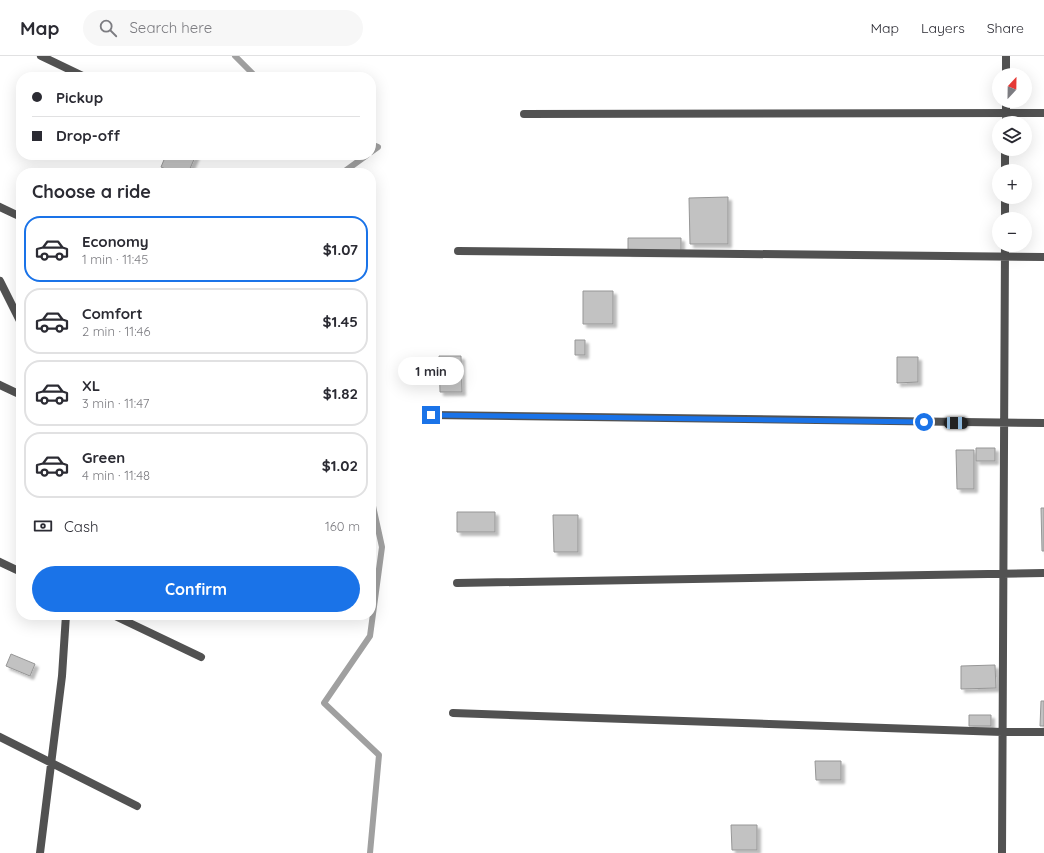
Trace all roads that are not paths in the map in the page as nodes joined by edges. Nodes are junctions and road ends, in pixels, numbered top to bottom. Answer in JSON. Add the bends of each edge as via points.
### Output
{"nodes":[{"id":1,"x":41,"y":56,"type":"edge"},
{"id":2,"x":1006,"y":56,"type":"edge"},
{"id":3,"x":1006,"y":68,"type":"edge"},
{"id":4,"x":75,"y":72,"type":"edge"},
{"id":5,"x":1006,"y":108,"type":"edge"},
{"id":6,"x":1006,"y":113,"type":"junction"},
{"id":7,"x":1044,"y":113,"type":"edge"},
{"id":8,"x":524,"y":114,"type":"dead end"},
{"id":9,"x":0,"y":207,"type":"edge"},
{"id":10,"x":16,"y":215,"type":"edge"},
{"id":11,"x":458,"y":251,"type":"dead end"},
{"id":12,"x":1005,"y":252,"type":"edge"},
{"id":13,"x":1005,"y":256,"type":"junction"},
{"id":14,"x":1044,"y":257,"type":"edge"},
{"id":15,"x":0,"y":280,"type":"edge"},
{"id":16,"x":16,"y":313,"type":"edge"},
{"id":17,"x":0,"y":385,"type":"edge"},
{"id":18,"x":16,"y":393,"type":"edge"},
{"id":19,"x":431,"y":415,"type":"dead end"},
{"id":20,"x":1044,"y":423,"type":"edge"},
{"id":21,"x":1004,"y":424,"type":"junction"},
{"id":22,"x":0,"y":562,"type":"edge"},
{"id":23,"x":16,"y":570,"type":"edge"},
{"id":24,"x":1003,"y":573,"type":"junction"},
{"id":25,"x":1044,"y":573,"type":"edge"},
{"id":26,"x":457,"y":583,"type":"dead end"},
{"id":27,"x":66,"y":620,"type":"edge"},
{"id":28,"x":123,"y":620,"type":"edge"},
{"id":29,"x":201,"y":657,"type":"dead end"},
{"id":30,"x":453,"y":713,"type":"dead end"},
{"id":31,"x":1002,"y":732,"type":"junction"},
{"id":32,"x":1044,"y":732,"type":"edge"},
{"id":33,"x":0,"y":737,"type":"edge"},
{"id":34,"x":51,"y":763,"type":"junction"},
{"id":35,"x":137,"y":806,"type":"dead end"},
{"id":36,"x":40,"y":853,"type":"edge"},
{"id":37,"x":1002,"y":853,"type":"edge"}],
"edges":[{"from":1,"to":4,"type":"street"},
{"from":2,"to":3,"type":"street"},
{"from":5,"to":6,"type":"street"},
{"from":6,"to":7,"type":"street"},
{"from":6,"to":8,"type":"street"},
{"from":9,"to":10,"type":"street"},
{"from":11,"to":13,"type":"street"},
{"from":12,"to":13,"type":"street"},
{"from":13,"to":14,"type":"street"},
{"from":13,"to":21,"type":"street"},
{"from":15,"to":16,"type":"street"},
{"from":17,"to":18,"type":"street"},
{"from":19,"to":21,"type":"street"},
{"from":20,"to":21,"type":"street"},
{"from":21,"to":24,"type":"street"},
{"from":22,"to":23,"type":"street"},
{"from":24,"to":25,"type":"street"},
{"from":24,"to":26,"type":"street"},
{"from":24,"to":31,"type":"street"},
{"from":27,"to":34,"type":"street","via":[[62,676]]},
{"from":28,"to":29,"type":"street"},
{"from":30,"to":31,"type":"street"},
{"from":31,"to":32,"type":"street"},
{"from":31,"to":37,"type":"street"},
{"from":33,"to":34,"type":"street"},
{"from":34,"to":35,"type":"street"},
{"from":34,"to":36,"type":"street"}]}
